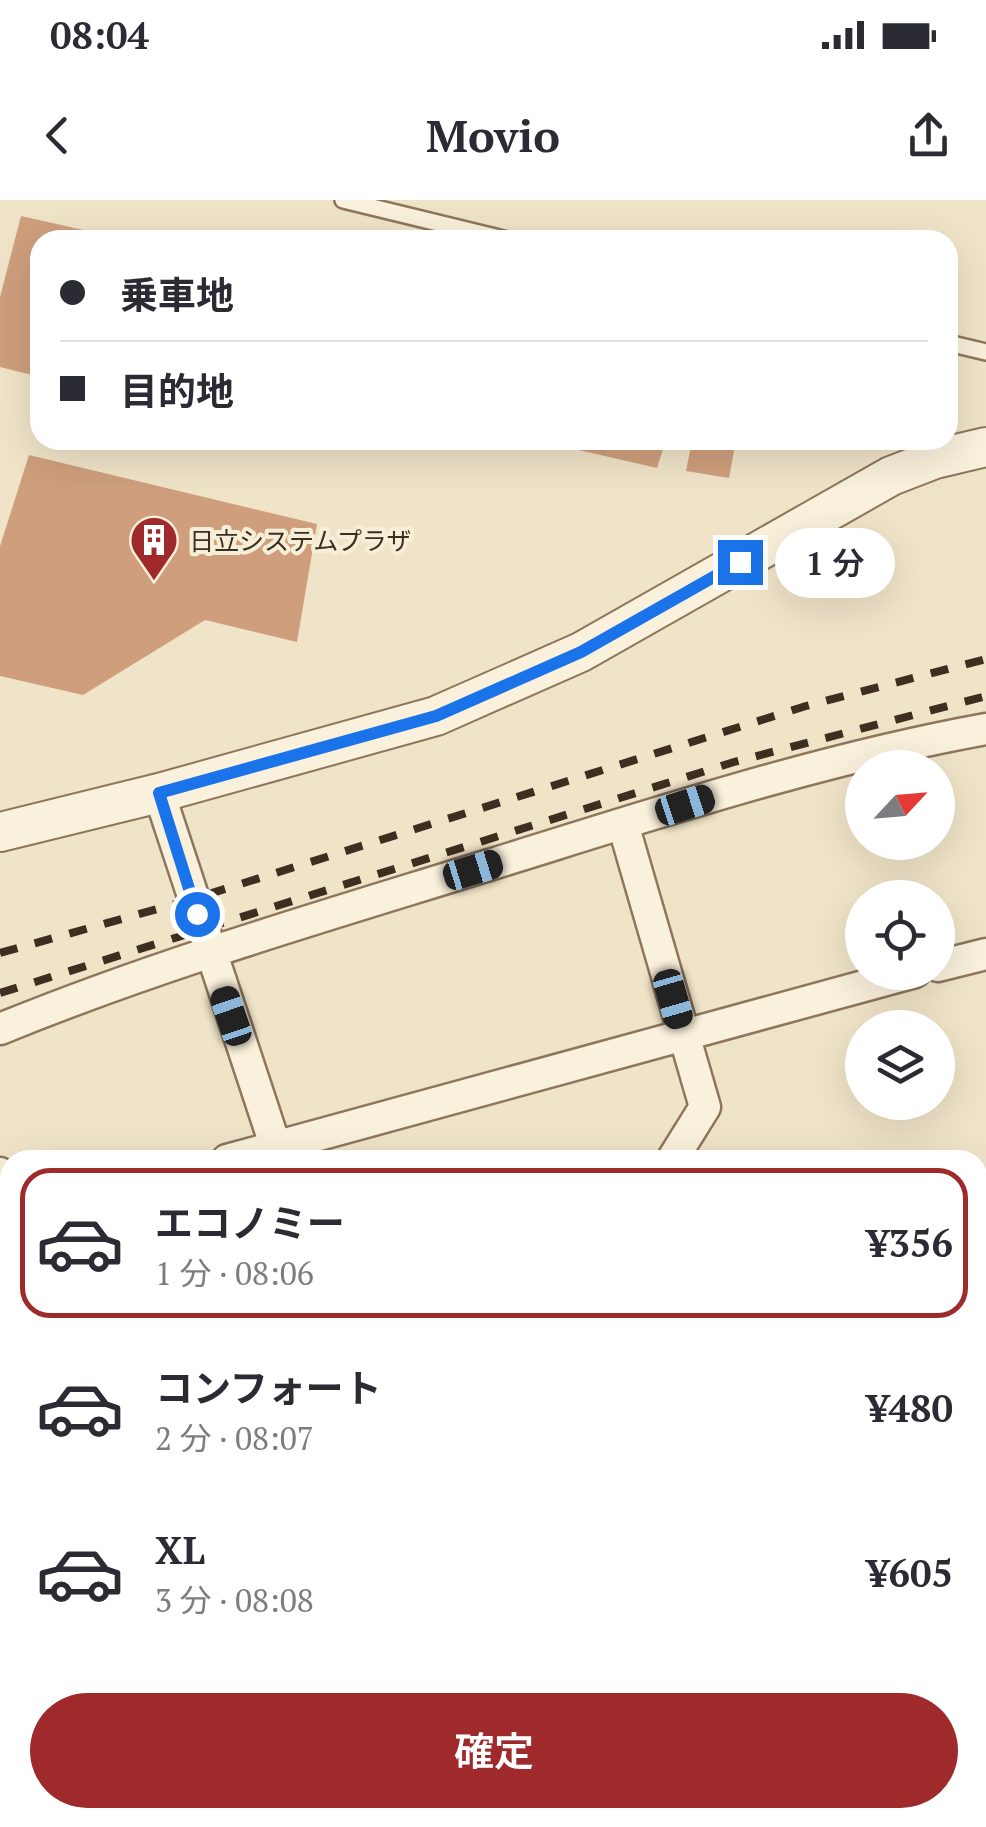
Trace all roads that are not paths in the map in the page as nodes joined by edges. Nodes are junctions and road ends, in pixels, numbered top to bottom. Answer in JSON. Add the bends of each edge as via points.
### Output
{"nodes":[{"id":1,"x":343,"y":200,"type":"edge"},
{"id":2,"x":467,"y":230,"type":"edge"},
{"id":3,"x":958,"y":346,"type":"edge"},
{"id":4,"x":986,"y":352,"type":"edge"},
{"id":5,"x":986,"y":447,"type":"edge"},
{"id":6,"x":986,"y":729,"type":"edge"},
{"id":7,"x":159,"y":793,"type":"junction"},
{"id":8,"x":624,"y":824,"type":"junction"},
{"id":9,"x":0,"y":832,"type":"edge"},
{"id":10,"x":209,"y":952,"type":"junction"},
{"id":11,"x":986,"y":954,"type":"edge"},
{"id":12,"x":955,"y":962,"type":"edge"},
{"id":13,"x":848,"y":990,"type":"edge"},
{"id":14,"x":0,"y":1029,"type":"edge"},
{"id":15,"x":683,"y":1034,"type":"junction"},
{"id":16,"x":277,"y":1150,"type":"edge"},
{"id":17,"x":288,"y":1150,"type":"edge"},
{"id":18,"x":678,"y":1150,"type":"edge"}],
"edges":[{"from":1,"to":2,"type":"lane"},
{"from":3,"to":4,"type":"lane"},
{"from":5,"to":7,"type":"street","via":[[891,476],[581,652],[501,690],[436,716]]},
{"from":6,"to":8,"type":"street","via":[[794,772]]},
{"from":7,"to":9,"type":"street"},
{"from":7,"to":10,"type":"street"},
{"from":8,"to":10,"type":"street"},
{"from":8,"to":15,"type":"street"},
{"from":10,"to":14,"type":"street"},
{"from":10,"to":16,"type":"street"},
{"from":11,"to":12,"type":"street"},
{"from":13,"to":15,"type":"street"},
{"from":15,"to":17,"type":"street"},
{"from":15,"to":18,"type":"street","via":[[705,1107]]}]}
